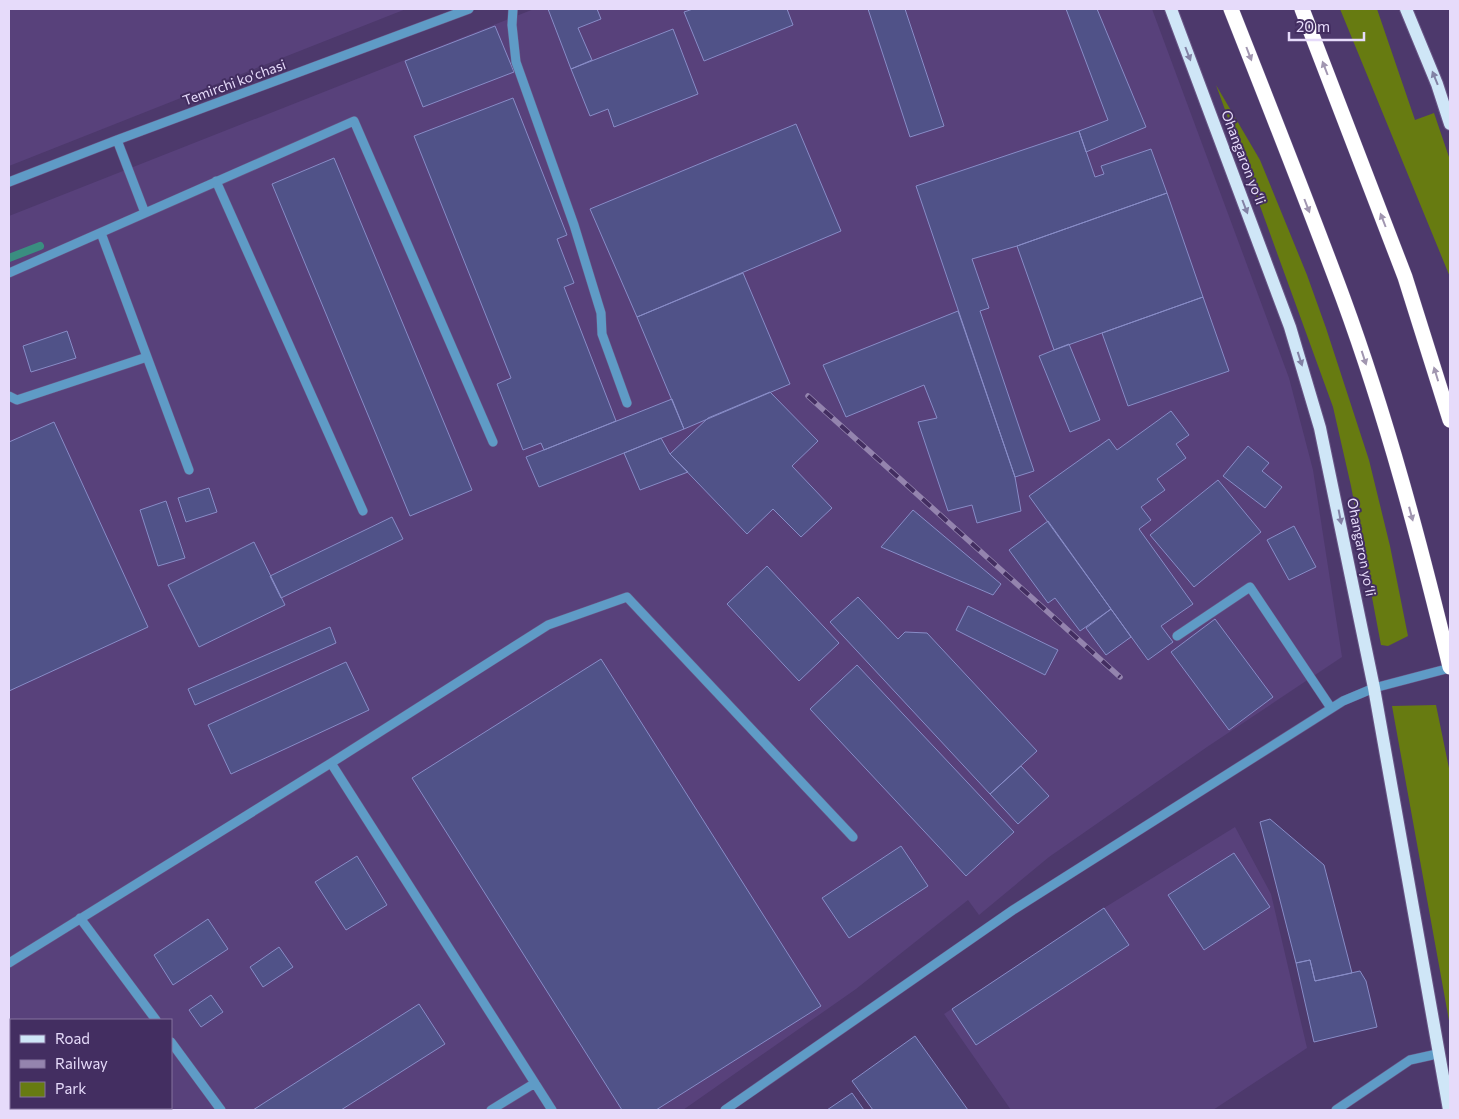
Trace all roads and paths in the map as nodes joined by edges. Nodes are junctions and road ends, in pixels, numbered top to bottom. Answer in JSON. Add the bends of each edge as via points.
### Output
{"nodes":[{"id":1,"x":469,"y":9,"type":"edge"},
{"id":2,"x":513,"y":9,"type":"edge"},
{"id":3,"x":1171,"y":9,"type":"edge"},
{"id":4,"x":1231,"y":9,"type":"edge"},
{"id":5,"x":1302,"y":9,"type":"edge"},
{"id":6,"x":1406,"y":9,"type":"edge"},
{"id":7,"x":1450,"y":124,"type":"edge"},
{"id":8,"x":117,"y":140,"type":"junction"},
{"id":9,"x":216,"y":181,"type":"junction"},
{"id":10,"x":9,"y":182,"type":"edge"},
{"id":11,"x":145,"y":213,"type":"junction"},
{"id":12,"x":101,"y":233,"type":"junction"},
{"id":13,"x":9,"y":273,"type":"edge"},
{"id":14,"x":147,"y":357,"type":"junction"},
{"id":15,"x":9,"y":396,"type":"edge"},
{"id":16,"x":627,"y":403,"type":"dead end"},
{"id":17,"x":1450,"y":420,"type":"edge"},
{"id":18,"x":493,"y":442,"type":"dead end"},
{"id":19,"x":189,"y":470,"type":"dead end"},
{"id":20,"x":363,"y":511,"type":"dead end"},
{"id":21,"x":1178,"y":636,"type":"dead end"},
{"id":22,"x":1450,"y":668,"type":"edge"},
{"id":23,"x":1374,"y":688,"type":"junction"},
{"id":24,"x":1331,"y":708,"type":"junction"},
{"id":25,"x":331,"y":764,"type":"junction"},
{"id":26,"x":853,"y":837,"type":"dead end"},
{"id":27,"x":80,"y":918,"type":"junction"},
{"id":28,"x":9,"y":963,"type":"edge"},
{"id":29,"x":155,"y":1019,"type":"edge"},
{"id":30,"x":172,"y":1043,"type":"edge"},
{"id":31,"x":1438,"y":1054,"type":"junction"},
{"id":32,"x":535,"y":1083,"type":"junction"},
{"id":33,"x":222,"y":1110,"type":"edge"},
{"id":34,"x":491,"y":1110,"type":"edge"},
{"id":35,"x":552,"y":1110,"type":"edge"},
{"id":36,"x":725,"y":1110,"type":"edge"},
{"id":37,"x":1336,"y":1110,"type":"edge"},
{"id":38,"x":1449,"y":1110,"type":"edge"}],
"edges":[{"from":1,"to":8,"type":"lane","name":"Temirchi ko'chasi"},
{"from":2,"to":16,"type":"lane","via":[[516,62],[574,225],[601,313],[602,334]]},
{"from":3,"to":23,"type":"main road","name":"Ohangaron yoʻli","one_way":true,"via":[[1306,377],[1333,481]]},
{"from":4,"to":22,"type":"highway","one_way":true,"via":[[1367,368],[1409,506]]},
{"from":17,"to":5,"type":"highway","one_way":true,"via":[[1405,278]]},
{"from":7,"to":6,"type":"main road","one_way":true},
{"from":8,"to":10,"type":"lane","name":"Temirchi ko'chasi"},
{"from":8,"to":11,"type":"lane"},
{"from":9,"to":11,"type":"lane"},
{"from":9,"to":18,"type":"lane","via":[[354,121]]},
{"from":9,"to":20,"type":"lane"},
{"from":11,"to":12,"type":"lane"},
{"from":12,"to":13,"type":"lane"},
{"from":12,"to":14,"type":"lane"},
{"from":14,"to":15,"type":"lane","via":[[17,400]]},
{"from":14,"to":19,"type":"lane"},
{"from":21,"to":24,"type":"lane","via":[[1250,587]]},
{"from":22,"to":23,"type":"lane"},
{"from":23,"to":24,"type":"lane"},
{"from":23,"to":31,"type":"main road","name":"Ohangaron yoʻli"},
{"from":24,"to":36,"type":"lane","via":[[1013,910]]},
{"from":25,"to":26,"type":"lane","via":[[548,625],[627,597]]},
{"from":25,"to":27,"type":"lane"},
{"from":25,"to":32,"type":"lane"},
{"from":27,"to":28,"type":"lane"},
{"from":27,"to":29,"type":"lane"},
{"from":30,"to":33,"type":"lane"},
{"from":31,"to":37,"type":"lane","via":[[1410,1060]]},
{"from":31,"to":38,"type":"main road","name":"Ohangaron yoʻli"},
{"from":32,"to":34,"type":"lane"},
{"from":32,"to":35,"type":"lane"}]}
